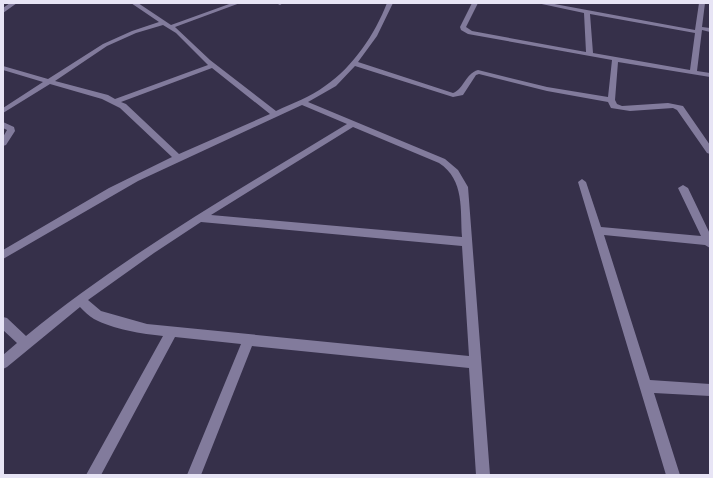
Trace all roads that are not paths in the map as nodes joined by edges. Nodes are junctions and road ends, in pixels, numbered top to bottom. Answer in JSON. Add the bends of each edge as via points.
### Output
{"nodes":[{"id":1,"x":14,"y":3,"type":"edge"},
{"id":2,"x":134,"y":3,"type":"edge"},
{"id":3,"x":236,"y":3,"type":"edge"},
{"id":4,"x":390,"y":3,"type":"edge"},
{"id":5,"x":475,"y":3,"type":"edge"},
{"id":6,"x":540,"y":3,"type":"edge"},
{"id":7,"x":702,"y":3,"type":"edge"},
{"id":8,"x":3,"y":11,"type":"edge"},
{"id":9,"x":587,"y":12,"type":"junction"},
{"id":10,"x":167,"y":25,"type":"junction"},
{"id":11,"x":699,"y":30,"type":"junction"},
{"id":12,"x":710,"y":30,"type":"edge"},
{"id":13,"x":590,"y":55,"type":"junction"},
{"id":14,"x":615,"y":60,"type":"junction"},
{"id":15,"x":354,"y":63,"type":"junction"},
{"id":16,"x":214,"y":66,"type":"junction"},
{"id":17,"x":3,"y":68,"type":"edge"},
{"id":18,"x":693,"y":73,"type":"junction"},
{"id":19,"x":710,"y":75,"type":"edge"},
{"id":20,"x":48,"y":81,"type":"junction"},
{"id":21,"x":611,"y":100,"type":"junction"},
{"id":22,"x":114,"y":102,"type":"junction"},
{"id":23,"x":302,"y":102,"type":"junction"},
{"id":24,"x":3,"y":111,"type":"edge"},
{"id":25,"x":275,"y":114,"type":"junction"},
{"id":26,"x":352,"y":124,"type":"junction"},
{"id":27,"x":3,"y":125,"type":"edge"},
{"id":28,"x":3,"y":143,"type":"edge"},
{"id":29,"x":710,"y":151,"type":"edge"},
{"id":30,"x":178,"y":158,"type":"junction"},
{"id":31,"x":582,"y":182,"type":"dead end"},
{"id":32,"x":683,"y":188,"type":"dead end"},
{"id":33,"x":201,"y":218,"type":"junction"},
{"id":34,"x":598,"y":231,"type":"junction"},
{"id":35,"x":467,"y":242,"type":"junction"},
{"id":36,"x":710,"y":242,"type":"edge"},
{"id":37,"x":3,"y":255,"type":"edge"},
{"id":38,"x":80,"y":300,"type":"junction"},
{"id":39,"x":3,"y":322,"type":"edge"},
{"id":40,"x":172,"y":331,"type":"junction"},
{"id":41,"x":250,"y":339,"type":"junction"},
{"id":42,"x":26,"y":343,"type":"junction"},
{"id":43,"x":3,"y":363,"type":"edge"},
{"id":44,"x":476,"y":363,"type":"junction"},
{"id":45,"x":646,"y":386,"type":"junction"},
{"id":46,"x":710,"y":390,"type":"edge"},
{"id":47,"x":93,"y":475,"type":"edge"},
{"id":48,"x":194,"y":475,"type":"edge"},
{"id":49,"x":483,"y":475,"type":"edge"},
{"id":50,"x":673,"y":475,"type":"edge"}],
"edges":[{"from":1,"to":8,"type":"street"},
{"from":2,"to":10,"type":"street"},
{"from":3,"to":10,"type":"street"},
{"from":4,"to":15,"type":"street","via":[[365,49]]},
{"from":5,"to":13,"type":"street","via":[[463,27],[466,32]]},
{"from":6,"to":9,"type":"street"},
{"from":7,"to":11,"type":"street"},
{"from":9,"to":11,"type":"street"},
{"from":9,"to":13,"type":"street"},
{"from":10,"to":16,"type":"street"},
{"from":10,"to":20,"type":"street","via":[[134,32],[104,45]]},
{"from":11,"to":12,"type":"street"},
{"from":11,"to":18,"type":"street"},
{"from":13,"to":14,"type":"street"},
{"from":14,"to":18,"type":"street"},
{"from":14,"to":21,"type":"street"},
{"from":15,"to":21,"type":"street","via":[[453,95],[460,93],[473,74],[478,72],[547,89]]},
{"from":15,"to":23,"type":"street","via":[[332,85]]},
{"from":16,"to":22,"type":"street"},
{"from":16,"to":25,"type":"street"},
{"from":17,"to":20,"type":"street"},
{"from":18,"to":19,"type":"street"},
{"from":20,"to":22,"type":"street","via":[[105,97]]},
{"from":20,"to":24,"type":"street"},
{"from":21,"to":29,"type":"street","via":[[614,106],[623,109],[670,104],[678,106]]},
{"from":22,"to":30,"type":"street","via":[[134,115]]},
{"from":23,"to":25,"type":"street"},
{"from":23,"to":26,"type":"street"},
{"from":25,"to":30,"type":"street"},
{"from":26,"to":33,"type":"street"},
{"from":26,"to":35,"type":"street","via":[[452,167],[463,187]]},
{"from":27,"to":28,"type":"street","via":[[11,129]]},
{"from":30,"to":37,"type":"street","via":[[105,195]]},
{"from":31,"to":34,"type":"street"},
{"from":32,"to":36,"type":"street"},
{"from":33,"to":35,"type":"street"},
{"from":33,"to":38,"type":"street","via":[[122,269]]},
{"from":34,"to":36,"type":"street"},
{"from":34,"to":45,"type":"street"},
{"from":35,"to":44,"type":"street"},
{"from":38,"to":40,"type":"street","via":[[97,315],[146,329]]},
{"from":38,"to":42,"type":"street"},
{"from":39,"to":42,"type":"street"},
{"from":40,"to":41,"type":"street"},
{"from":40,"to":47,"type":"street"},
{"from":41,"to":44,"type":"street"},
{"from":41,"to":48,"type":"street"},
{"from":42,"to":43,"type":"street"},
{"from":44,"to":49,"type":"street"},
{"from":45,"to":46,"type":"street"},
{"from":45,"to":50,"type":"street"}]}
